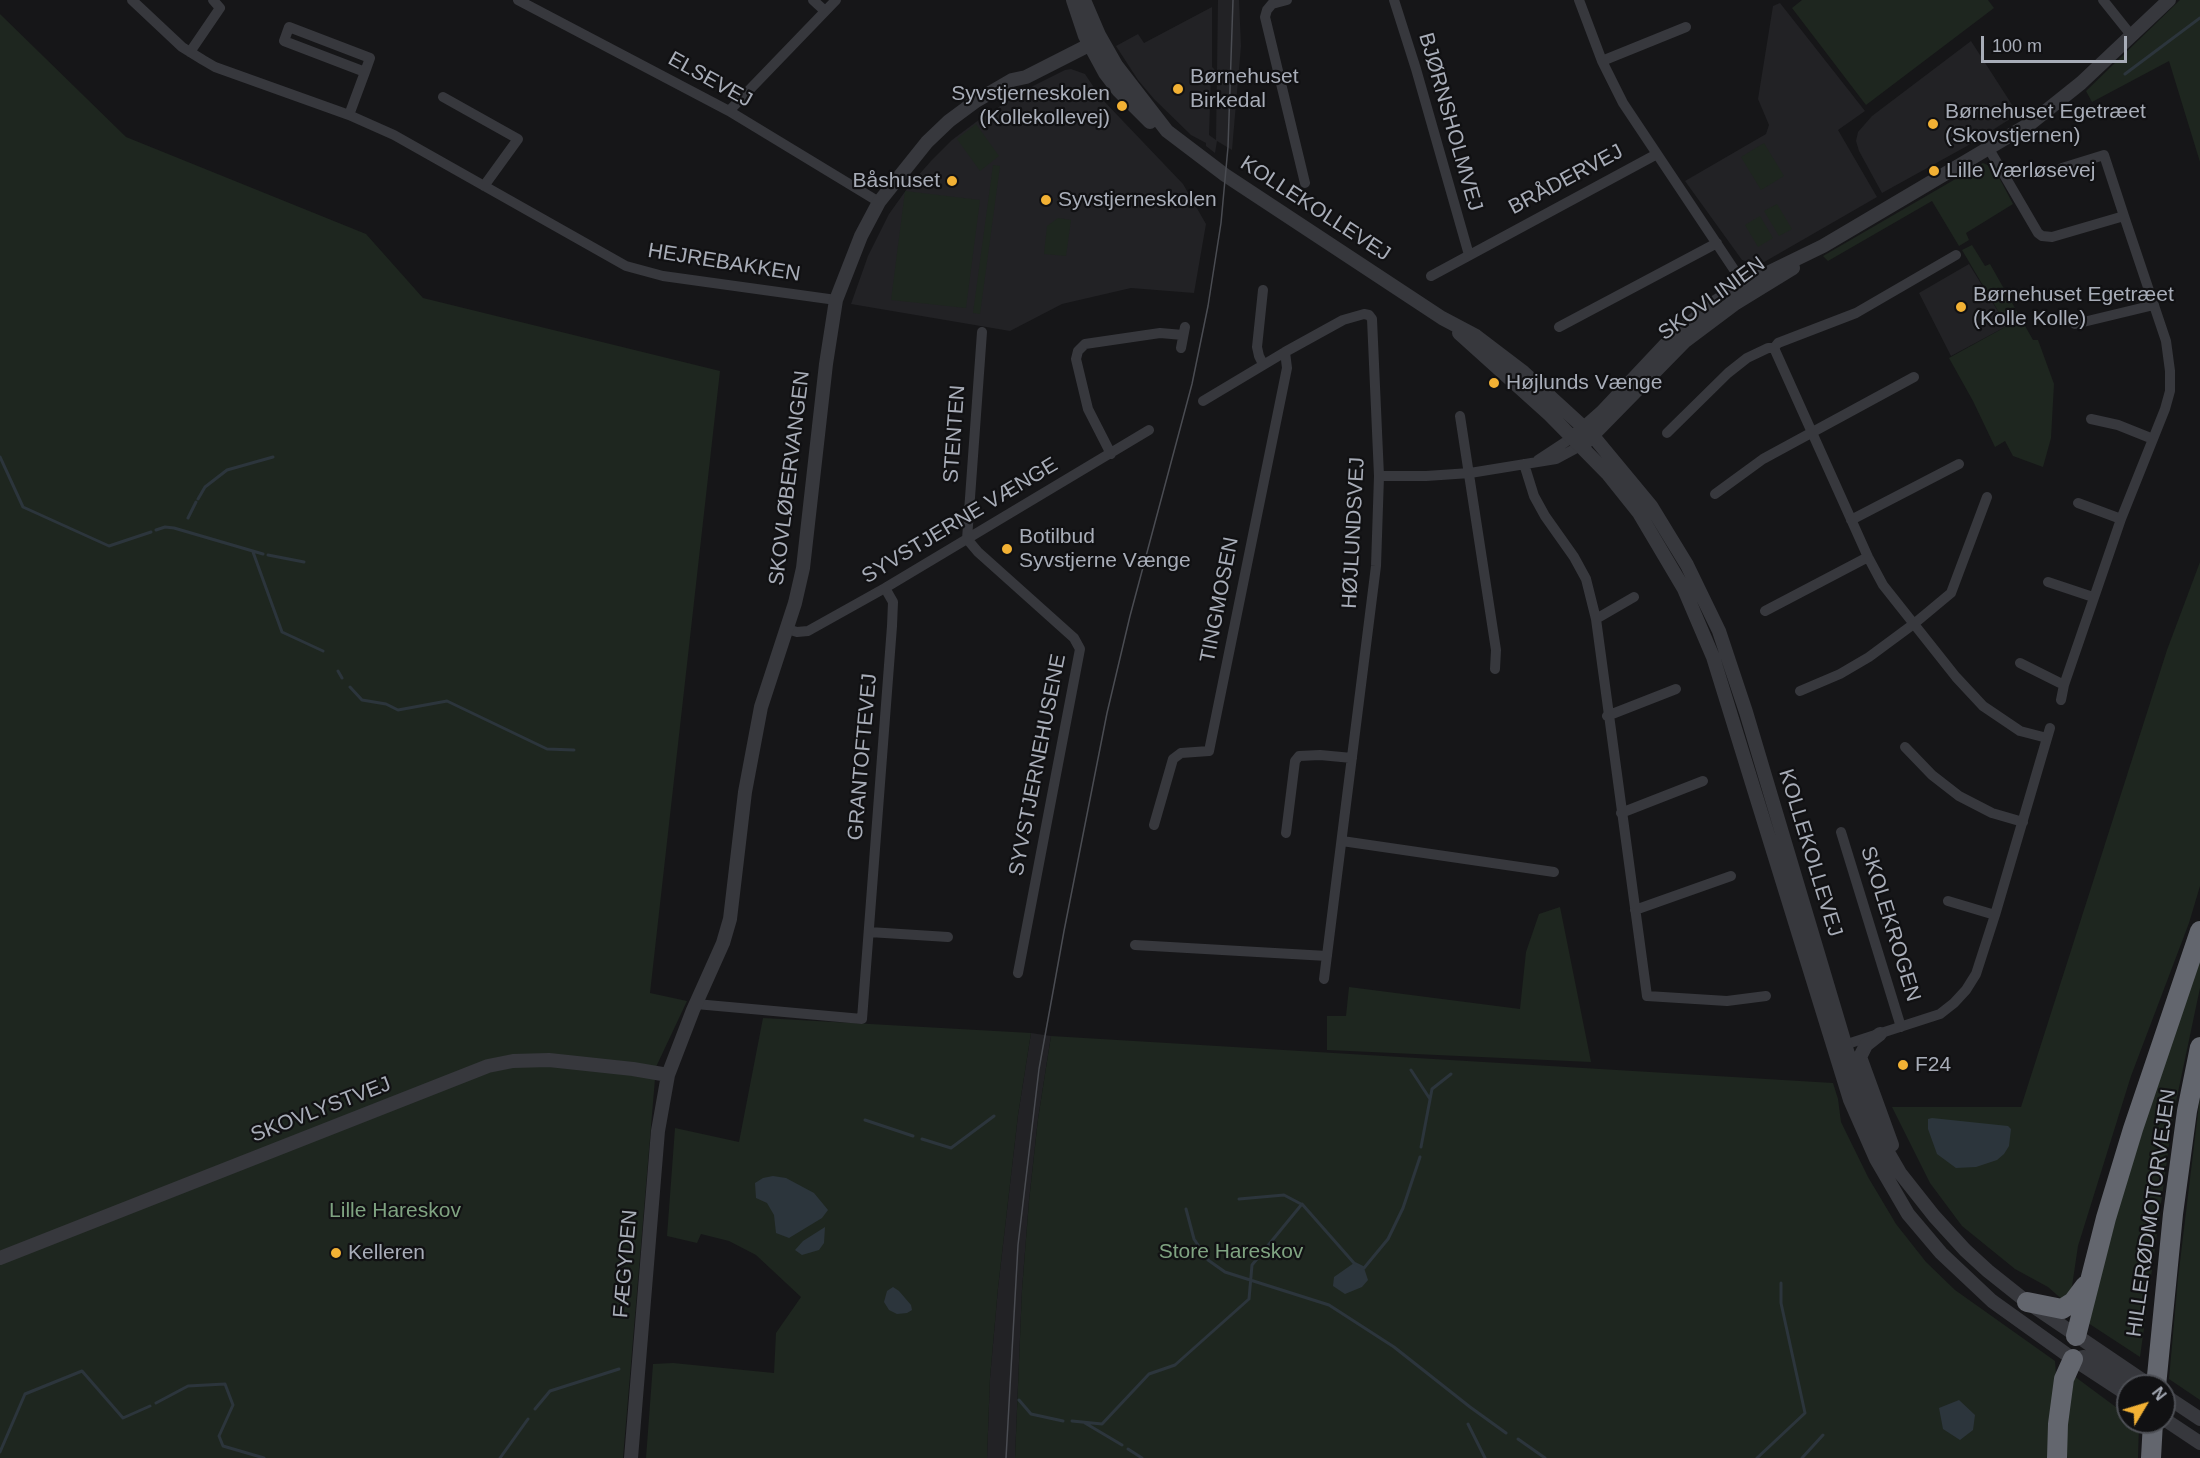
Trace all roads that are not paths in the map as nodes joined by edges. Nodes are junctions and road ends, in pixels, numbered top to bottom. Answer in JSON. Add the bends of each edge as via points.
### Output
{"nodes":[{"id":1,"x":132,"y":0,"type":"edge"},
{"id":2,"x":213,"y":0,"type":"edge"},
{"id":3,"x":518,"y":0,"type":"edge"},
{"id":4,"x":813,"y":0,"type":"edge"},
{"id":5,"x":836,"y":0,"type":"edge"},
{"id":6,"x":1073,"y":0,"type":"edge"},
{"id":7,"x":1084,"y":0,"type":"edge"},
{"id":8,"x":1287,"y":0,"type":"edge"},
{"id":9,"x":1394,"y":0,"type":"edge"},
{"id":10,"x":1579,"y":0,"type":"edge"},
{"id":11,"x":2103,"y":0,"type":"edge"},
{"id":12,"x":2169,"y":0,"type":"edge"},
{"id":13,"x":825,"y":11,"type":"junction"},
{"id":14,"x":1686,"y":27,"type":"dead end"},
{"id":15,"x":2131,"y":35,"type":"junction"},
{"id":16,"x":1091,"y":39,"type":"junction"},
{"id":17,"x":190,"y":52,"type":"junction"},
{"id":18,"x":1602,"y":62,"type":"junction"},
{"id":19,"x":365,"y":72,"type":"junction"},
{"id":20,"x":442,"y":97,"type":"dead end"},
{"id":21,"x":729,"y":111,"type":"junction"},
{"id":22,"x":349,"y":115,"type":"junction"},
{"id":23,"x":1989,"y":149,"type":"junction"},
{"id":24,"x":1657,"y":154,"type":"junction"},
{"id":25,"x":2062,"y":168,"type":"dead end"},
{"id":26,"x":1305,"y":183,"type":"dead end"},
{"id":27,"x":484,"y":186,"type":"junction"},
{"id":28,"x":879,"y":202,"type":"junction"},
{"id":29,"x":2124,"y":216,"type":"junction"},
{"id":30,"x":1717,"y":243,"type":"junction"},
{"id":31,"x":1469,"y":255,"type":"junction"},
{"id":32,"x":1956,"y":255,"type":"dead end"},
{"id":33,"x":1431,"y":276,"type":"dead end"},
{"id":34,"x":1748,"y":289,"type":"junction"},
{"id":35,"x":1263,"y":290,"type":"dead end"},
{"id":36,"x":836,"y":300,"type":"junction"},
{"id":37,"x":2154,"y":305,"type":"junction"},
{"id":38,"x":2075,"y":324,"type":"dead end"},
{"id":39,"x":1559,"y":327,"type":"dead end"},
{"id":40,"x":982,"y":332,"type":"dead end"},
{"id":41,"x":1181,"y":348,"type":"dead end"},
{"id":42,"x":1774,"y":348,"type":"junction"},
{"id":43,"x":1285,"y":352,"type":"junction"},
{"id":44,"x":1263,"y":364,"type":"junction"},
{"id":45,"x":1914,"y":376,"type":"dead end"},
{"id":46,"x":1203,"y":401,"type":"dead end"},
{"id":47,"x":1460,"y":416,"type":"dead end"},
{"id":48,"x":2091,"y":419,"type":"dead end"},
{"id":49,"x":1149,"y":430,"type":"dead end"},
{"id":50,"x":1667,"y":433,"type":"dead end"},
{"id":51,"x":1812,"y":433,"type":"junction"},
{"id":52,"x":1583,"y":436,"type":"junction"},
{"id":53,"x":2153,"y":439,"type":"junction"},
{"id":54,"x":1111,"y":454,"type":"junction"},
{"id":55,"x":1524,"y":464,"type":"junction"},
{"id":56,"x":1959,"y":464,"type":"dead end"},
{"id":57,"x":1470,"y":473,"type":"junction"},
{"id":58,"x":1379,"y":476,"type":"junction"},
{"id":59,"x":1715,"y":494,"type":"dead end"},
{"id":60,"x":1987,"y":497,"type":"dead end"},
{"id":61,"x":2078,"y":503,"type":"dead end"},
{"id":62,"x":2121,"y":519,"type":"junction"},
{"id":63,"x":1851,"y":520,"type":"junction"},
{"id":64,"x":967,"y":539,"type":"junction"},
{"id":65,"x":1868,"y":557,"type":"junction"},
{"id":66,"x":2048,"y":582,"type":"dead end"},
{"id":67,"x":885,"y":588,"type":"junction"},
{"id":68,"x":1634,"y":597,"type":"dead end"},
{"id":69,"x":2093,"y":597,"type":"junction"},
{"id":70,"x":1766,"y":611,"type":"dead end"},
{"id":71,"x":1596,"y":619,"type":"junction"},
{"id":72,"x":1915,"y":624,"type":"junction"},
{"id":73,"x":787,"y":629,"type":"junction"},
{"id":74,"x":2020,"y":663,"type":"dead end"},
{"id":75,"x":1496,"y":669,"type":"dead end"},
{"id":76,"x":2064,"y":685,"type":"junction"},
{"id":77,"x":1676,"y":689,"type":"dead end"},
{"id":78,"x":1800,"y":691,"type":"dead end"},
{"id":79,"x":2061,"y":700,"type":"dead end"},
{"id":80,"x":1607,"y":716,"type":"junction"},
{"id":81,"x":1905,"y":747,"type":"dead end"},
{"id":82,"x":1352,"y":758,"type":"junction"},
{"id":83,"x":1703,"y":781,"type":"dead end"},
{"id":84,"x":1621,"y":813,"type":"junction"},
{"id":85,"x":2023,"y":822,"type":"junction"},
{"id":86,"x":1154,"y":825,"type":"dead end"},
{"id":87,"x":1286,"y":832,"type":"dead end"},
{"id":88,"x":1841,"y":832,"type":"dead end"},
{"id":89,"x":1342,"y":841,"type":"junction"},
{"id":90,"x":1554,"y":872,"type":"dead end"},
{"id":91,"x":1731,"y":876,"type":"dead end"},
{"id":92,"x":1948,"y":901,"type":"dead end"},
{"id":93,"x":1635,"y":910,"type":"junction"},
{"id":94,"x":1995,"y":915,"type":"junction"},
{"id":95,"x":2200,"y":930,"type":"edge"},
{"id":96,"x":869,"y":932,"type":"junction"},
{"id":97,"x":948,"y":937,"type":"dead end"},
{"id":98,"x":1135,"y":945,"type":"dead end"},
{"id":99,"x":1327,"y":956,"type":"junction"},
{"id":100,"x":1018,"y":973,"type":"dead end"},
{"id":101,"x":1324,"y":979,"type":"dead end"},
{"id":102,"x":1766,"y":996,"type":"dead end"},
{"id":103,"x":696,"y":1004,"type":"junction"},
{"id":104,"x":1901,"y":1027,"type":"junction"},
{"id":105,"x":1880,"y":1034,"type":"junction"},
{"id":106,"x":1839,"y":1047,"type":"junction"},
{"id":107,"x":2200,"y":1047,"type":"edge"},
{"id":108,"x":668,"y":1075,"type":"junction"},
{"id":109,"x":1900,"y":1173,"type":"junction"},
{"id":110,"x":0,"y":1258,"type":"edge"},
{"id":111,"x":2089,"y":1278,"type":"junction"},
{"id":112,"x":2027,"y":1302,"type":"junction"},
{"id":113,"x":2076,"y":1336,"type":"junction"},
{"id":114,"x":2073,"y":1359,"type":"junction"},
{"id":115,"x":2133,"y":1374,"type":"edge"},
{"id":116,"x":2157,"y":1374,"type":"edge"},
{"id":117,"x":2116,"y":1375,"type":"edge"},
{"id":118,"x":2116,"y":1387,"type":"edge"},
{"id":119,"x":2176,"y":1404,"type":"edge"},
{"id":120,"x":2176,"y":1409,"type":"edge"},
{"id":121,"x":2200,"y":1421,"type":"edge"},
{"id":122,"x":2176,"y":1427,"type":"edge"},
{"id":123,"x":2152,"y":1434,"type":"edge"},
{"id":124,"x":2200,"y":1443,"type":"edge"},
{"id":125,"x":631,"y":1458,"type":"edge"},
{"id":126,"x":2057,"y":1458,"type":"edge"},
{"id":127,"x":2151,"y":1458,"type":"edge"}],
"edges":[{"from":1,"to":17,"type":"street","name":"HEJREBAKKEN"},
{"from":2,"to":17,"type":"street","via":[[220,8]]},
{"from":3,"to":21,"type":"street","name":"ELSEVEJ"},
{"from":4,"to":13,"type":"street"},
{"from":5,"to":13,"type":"street"},
{"from":6,"to":16,"type":"street","name":"KOLLEKOLLEVEJ"},
{"from":7,"to":16,"type":"street","name":"KOLLEKOLLEVEJ"},
{"from":8,"to":26,"type":"street","via":[[1272,4],[1265,17]]},
{"from":9,"to":31,"type":"street","name":"BJØRNSHOLMVEJ"},
{"from":10,"to":18,"type":"street"},
{"from":11,"to":15,"type":"street"},
{"from":12,"to":15,"type":"street","name":"SKOVLINIEN"},
{"from":13,"to":21,"type":"street"},
{"from":14,"to":18,"type":"street"},
{"from":15,"to":23,"type":"street","name":"SKOVLINIEN","via":[[2052,108]]},
{"from":16,"to":28,"type":"street","name":"SKOVLØBERVANGEN","via":[[1022,70],[949,121],[905,167]]},
{"from":16,"to":52,"type":"street","name":"KOLLEKOLLEVEJ","via":[[1167,131],[1225,175],[1442,318]]},
{"from":17,"to":22,"type":"street","name":"HEJREBAKKEN","via":[[215,67]]},
{"from":18,"to":24,"type":"street","via":[[1623,103]]},
{"from":19,"to":19,"type":"street","via":[[284,40],[289,27],[370,58]]},
{"from":19,"to":22,"type":"street"},
{"from":20,"to":27,"type":"street","via":[[518,139]]},
{"from":21,"to":28,"type":"street","name":"ELSEVEJ"},
{"from":22,"to":27,"type":"street","name":"HEJREBAKKEN","via":[[394,135]]},
{"from":23,"to":29,"type":"street","via":[[2038,233],[2046,238]]},
{"from":23,"to":34,"type":"street","name":"SKOVLINIEN"},
{"from":24,"to":30,"type":"street"},
{"from":24,"to":31,"type":"street","name":"BRÅDERVEJ"},
{"from":25,"to":29,"type":"street","via":[[2104,155]]},
{"from":27,"to":36,"type":"street","name":"HEJREBAKKEN","via":[[635,269]]},
{"from":28,"to":36,"type":"street","name":"SKOVLØBERVANGEN"},
{"from":29,"to":37,"type":"street"},
{"from":30,"to":34,"type":"street"},
{"from":30,"to":39,"type":"street"},
{"from":31,"to":33,"type":"street","name":"BRÅDERVEJ"},
{"from":32,"to":42,"type":"street","via":[[1856,313],[1778,343]]},
{"from":34,"to":52,"type":"street","name":"SKOVLINIEN","via":[[1697,316],[1665,345]]},
{"from":35,"to":44,"type":"street","via":[[1257,347]]},
{"from":36,"to":73,"type":"street","name":"SKOVLØBERVANGEN","via":[[803,568]]},
{"from":37,"to":38,"type":"street"},
{"from":37,"to":53,"type":"street","via":[[2166,341],[2170,391]]},
{"from":40,"to":64,"type":"street","name":"STENTEN"},
{"from":41,"to":54,"type":"street","via":[[1184,331],[1085,344],[1078,351],[1076,358],[1088,409]]},
{"from":42,"to":50,"type":"street","via":[[1747,358],[1728,373]]},
{"from":42,"to":51,"type":"street"},
{"from":43,"to":44,"type":"street"},
{"from":43,"to":58,"type":"street","name":"HØJLUNDSVEJ","via":[[1343,320],[1357,314],[1369,315],[1373,324]]},
{"from":43,"to":86,"type":"street","name":"TINGMOSEN","via":[[1287,368],[1209,751],[1181,753],[1173,759]]},
{"from":44,"to":46,"type":"street"},
{"from":45,"to":51,"type":"street"},
{"from":47,"to":57,"type":"street"},
{"from":48,"to":53,"type":"street"},
{"from":49,"to":54,"type":"street","name":"SYVSTJERNE VÆNGE"},
{"from":51,"to":59,"type":"street","via":[[1763,459]]},
{"from":51,"to":63,"type":"street"},
{"from":52,"to":55,"type":"street","via":[[1538,461]]},
{"from":52,"to":106,"type":"street","name":"KOLLEKOLLEVEJ","via":[[1651,506],[1688,565],[1719,631],[1749,723]]},
{"from":53,"to":62,"type":"street"},
{"from":54,"to":64,"type":"street","name":"SYVSTJERNE VÆNGE"},
{"from":55,"to":57,"type":"street"},
{"from":55,"to":71,"type":"street","via":[[1534,496],[1586,579]]},
{"from":56,"to":63,"type":"street"},
{"from":57,"to":58,"type":"street"},
{"from":57,"to":75,"type":"street"},
{"from":58,"to":82,"type":"street","name":"HØJLUNDSVEJ","via":[[1376,566]]},
{"from":60,"to":72,"type":"street","via":[[1952,593]]},
{"from":61,"to":62,"type":"street"},
{"from":62,"to":69,"type":"street"},
{"from":63,"to":65,"type":"street"},
{"from":64,"to":67,"type":"street","name":"SYVSTJERNE VÆNGE"},
{"from":64,"to":100,"type":"street","name":"SYVSTJERNEHUSENE","via":[[1074,638],[1080,649]]},
{"from":65,"to":70,"type":"street"},
{"from":65,"to":72,"type":"street","via":[[1883,585]]},
{"from":66,"to":69,"type":"street"},
{"from":67,"to":73,"type":"street","name":"SYVSTJERNE VÆNGE","via":[[808,632]]},
{"from":67,"to":96,"type":"street","name":"GRANTOFTEVEJ","via":[[893,602],[892,626]]},
{"from":68,"to":71,"type":"street"},
{"from":69,"to":76,"type":"street"},
{"from":71,"to":80,"type":"street"},
{"from":72,"to":78,"type":"street","via":[[1840,674]]},
{"from":72,"to":85,"type":"street","name":"SKOLEKROGEN","via":[[1983,706],[2020,731],[2049,733]]},
{"from":73,"to":103,"type":"street","name":"SKOVLØBERVANGEN","via":[[760,707],[730,919]]},
{"from":74,"to":76,"type":"street"},
{"from":76,"to":79,"type":"street"},
{"from":77,"to":80,"type":"street"},
{"from":80,"to":84,"type":"street"},
{"from":81,"to":85,"type":"street","via":[[1959,796],[1992,813]]},
{"from":82,"to":87,"type":"street","via":[[1299,756],[1295,761]]},
{"from":82,"to":89,"type":"street","name":"HØJLUNDSVEJ"},
{"from":83,"to":84,"type":"street"},
{"from":84,"to":93,"type":"street"},
{"from":85,"to":94,"type":"street","name":"SKOLEKROGEN"},
{"from":88,"to":104,"type":"street","name":"SKOLEKROGEN"},
{"from":89,"to":90,"type":"street"},
{"from":89,"to":99,"type":"street","name":"HØJLUNDSVEJ"},
{"from":91,"to":93,"type":"street"},
{"from":92,"to":94,"type":"street"},
{"from":93,"to":102,"type":"street","via":[[1647,996],[1727,1001]]},
{"from":94,"to":104,"type":"street","name":"SKOLEKROGEN","via":[[1976,974],[1966,990],[1940,1014]]},
{"from":95,"to":111,"type":"highway","via":[[2136,1119]]},
{"from":96,"to":97,"type":"street"},
{"from":96,"to":103,"type":"street","name":"GRANTOFTEVEJ","via":[[862,1019]]},
{"from":98,"to":99,"type":"street"},
{"from":99,"to":101,"type":"street","name":"HØJLUNDSVEJ"},
{"from":103,"to":108,"type":"street","name":"SKOVLØBERVANGEN"},
{"from":104,"to":105,"type":"street","name":"SKOLEKROGEN"},
{"from":105,"to":106,"type":"street","name":"SKOLEKROGEN"},
{"from":105,"to":109,"type":"street","via":[[1866,1045],[1860,1057]]},
{"from":106,"to":109,"type":"street","name":"KOLLEKOLLEVEJ"},
{"from":106,"to":114,"type":"street","name":"KOLLEKOLLEVEJ","via":[[1850,1100],[1876,1158],[1908,1214],[1956,1269]]},
{"from":107,"to":116,"type":"highway","name":"HILLERØDMOTORVEJEN","via":[[2173,1214]]},
{"from":108,"to":110,"type":"street","name":"SKOVLYSTVEJ","via":[[549,1060],[488,1066]]},
{"from":108,"to":125,"type":"street","name":"FÆGYDEN","via":[[658,1131]]},
{"from":109,"to":112,"type":"street","name":"KOLLEKOLLEVEJ","via":[[1965,1250]]},
{"from":111,"to":112,"type":"highway","via":[[2073,1302],[2062,1309]]},
{"from":111,"to":113,"type":"highway"},
{"from":112,"to":113,"type":"street","name":"KOLLEKOLLEVEJ"},
{"from":113,"to":114,"type":"street"},
{"from":113,"to":115,"type":"street","name":"KOLLEKOLLEVEJ"},
{"from":114,"to":117,"type":"street","via":[[2089,1358]]},
{"from":114,"to":118,"type":"street","name":"KOLLEKOLLEVEJ"},
{"from":114,"to":126,"type":"highway","via":[[2064,1379]]},
{"from":119,"to":121,"type":"street"},
{"from":120,"to":121,"type":"street"},
{"from":122,"to":124,"type":"street"},
{"from":123,"to":127,"type":"highway"}]}
